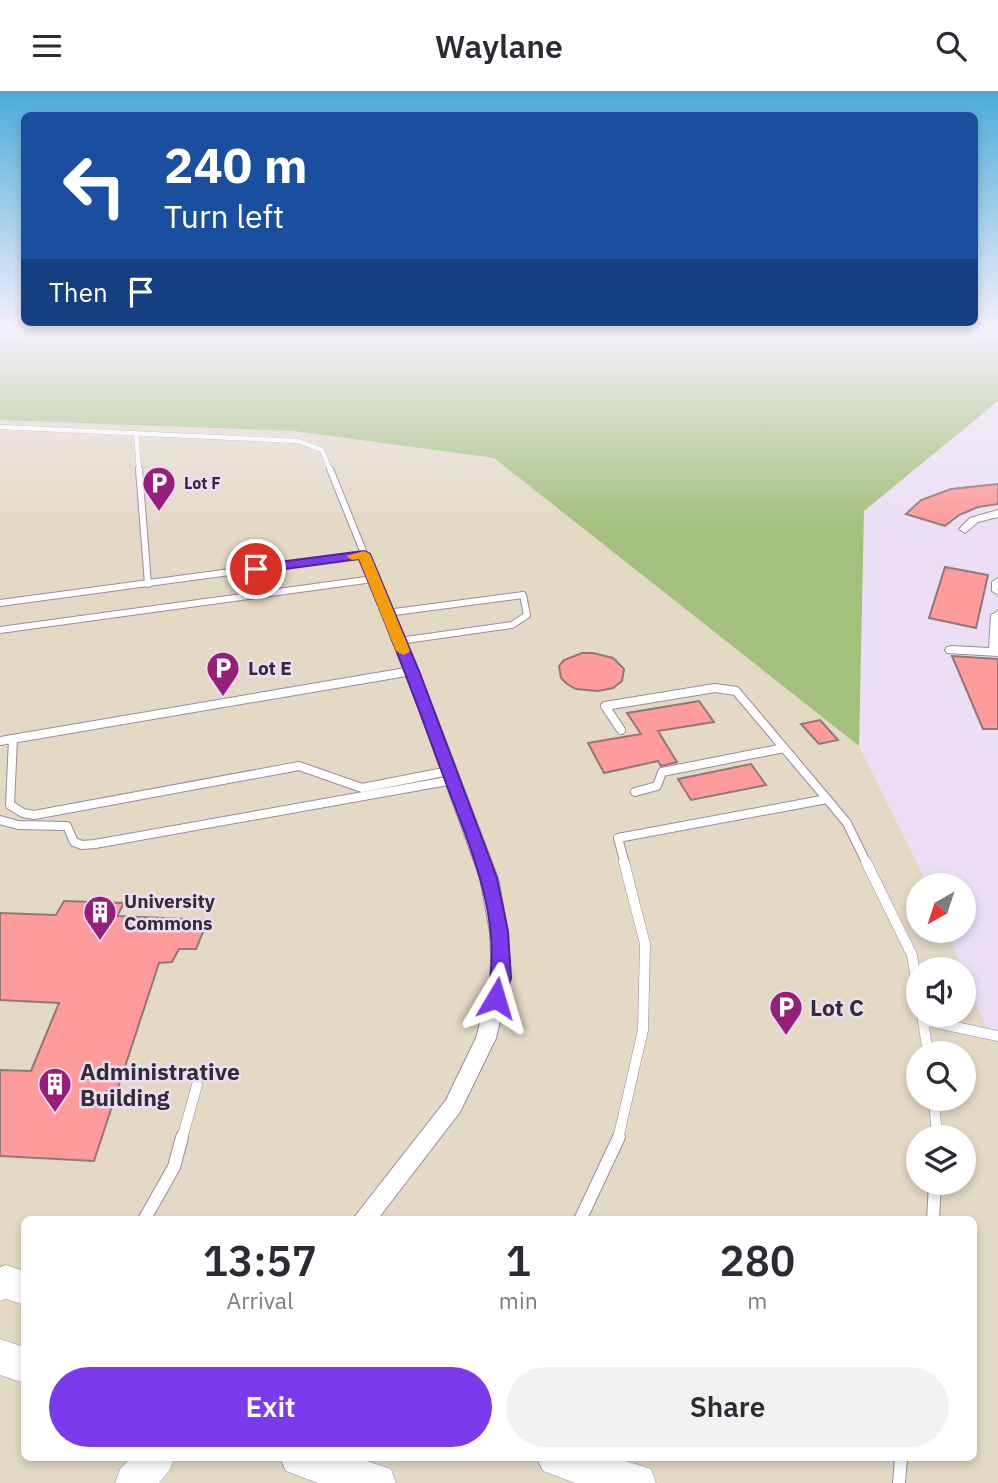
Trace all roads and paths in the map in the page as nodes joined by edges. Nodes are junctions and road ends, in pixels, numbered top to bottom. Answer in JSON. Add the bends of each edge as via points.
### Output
{"nodes":[{"id":1,"x":0,"y":427,"type":"edge"},
{"id":2,"x":136,"y":433,"type":"junction"},
{"id":3,"x":998,"y":513,"type":"edge"},
{"id":4,"x":965,"y":529,"type":"dead end"},
{"id":5,"x":364,"y":554,"type":"junction"},
{"id":6,"x":373,"y":579,"type":"junction"},
{"id":7,"x":998,"y":582,"type":"edge"},
{"id":8,"x":148,"y":583,"type":"junction"},
{"id":9,"x":998,"y":590,"type":"edge"},
{"id":10,"x":0,"y":603,"type":"edge"},
{"id":11,"x":387,"y":613,"type":"junction"},
{"id":12,"x":998,"y":615,"type":"edge"},
{"id":13,"x":0,"y":630,"type":"edge"},
{"id":14,"x":399,"y":641,"type":"junction"},
{"id":15,"x":952,"y":650,"type":"dead end"},
{"id":16,"x":997,"y":652,"type":"edge"},
{"id":17,"x":412,"y":671,"type":"junction"},
{"id":18,"x":621,"y":730,"type":"dead end"},
{"id":19,"x":13,"y":739,"type":"junction"},
{"id":20,"x":0,"y":741,"type":"edge"},
{"id":21,"x":784,"y":748,"type":"junction"},
{"id":22,"x":451,"y":775,"type":"junction"},
{"id":23,"x":635,"y":792,"type":"dead end"},
{"id":24,"x":827,"y":799,"type":"junction"},
{"id":25,"x":0,"y":820,"type":"edge"},
{"id":26,"x":912,"y":957,"type":"edge"},
{"id":27,"x":962,"y":1027,"type":"edge"},
{"id":28,"x":998,"y":1036,"type":"edge"},
{"id":29,"x":197,"y":1085,"type":"dead end"},
{"id":30,"x":934,"y":1195,"type":"edge"},
{"id":31,"x":146,"y":1216,"type":"edge"},
{"id":32,"x":366,"y":1216,"type":"edge"},
{"id":33,"x":582,"y":1216,"type":"edge"},
{"id":34,"x":933,"y":1216,"type":"edge"},
{"id":35,"x":0,"y":1284,"type":"edge"},
{"id":36,"x":21,"y":1287,"type":"edge"},
{"id":37,"x":0,"y":1357,"type":"edge"},
{"id":38,"x":21,"y":1364,"type":"edge"},
{"id":39,"x":153,"y":1461,"type":"edge"},
{"id":40,"x":308,"y":1461,"type":"edge"},
{"id":41,"x":566,"y":1461,"type":"edge"},
{"id":42,"x":901,"y":1461,"type":"edge"},
{"id":43,"x":134,"y":1483,"type":"edge"},
{"id":44,"x":377,"y":1483,"type":"edge"},
{"id":45,"x":637,"y":1483,"type":"edge"},
{"id":46,"x":899,"y":1483,"type":"edge"}],
"edges":[{"from":1,"to":2,"type":"lane"},
{"from":2,"to":5,"type":"lane","via":[[298,441],[322,450]]},
{"from":2,"to":8,"type":"lane"},
{"from":3,"to":4,"type":"street","via":[[974,520]]},
{"from":5,"to":6,"type":"lane"},
{"from":5,"to":8,"type":"lane"},
{"from":6,"to":11,"type":"lane"},
{"from":6,"to":13,"type":"lane"},
{"from":7,"to":9,"type":"street"},
{"from":8,"to":10,"type":"lane"},
{"from":11,"to":14,"type":"lane"},
{"from":11,"to":14,"type":"lane","via":[[523,595],[527,615],[512,625]]},
{"from":12,"to":16,"type":"street"},
{"from":14,"to":17,"type":"lane"},
{"from":15,"to":16,"type":"street"},
{"from":17,"to":19,"type":"lane"},
{"from":17,"to":22,"type":"street"},
{"from":18,"to":21,"type":"lane","via":[[604,706],[715,688],[736,691]]},
{"from":19,"to":20,"type":"lane"},
{"from":19,"to":22,"type":"lane","via":[[10,804],[34,815],[299,766],[362,788]]},
{"from":21,"to":23,"type":"lane","via":[[662,772],[657,786]]},
{"from":21,"to":24,"type":"lane"},
{"from":22,"to":25,"type":"lane","via":[[95,844],[74,842],[67,826],[56,823],[29,827]]},
{"from":22,"to":32,"type":"street","via":[[489,878],[501,978],[486,1038],[453,1106]]},
{"from":24,"to":26,"type":"lane","via":[[847,823]]},
{"from":24,"to":33,"type":"lane","via":[[618,838],[645,944],[643,1030],[622,1130]]},
{"from":27,"to":28,"type":"lane"},
{"from":29,"to":31,"type":"lane","via":[[174,1167]]},
{"from":30,"to":34,"type":"lane"},
{"from":35,"to":36,"type":"main road"},
{"from":37,"to":38,"type":"main road"},
{"from":39,"to":43,"type":"main road"},
{"from":40,"to":44,"type":"main road"},
{"from":41,"to":45,"type":"main road"},
{"from":42,"to":46,"type":"lane"}]}
